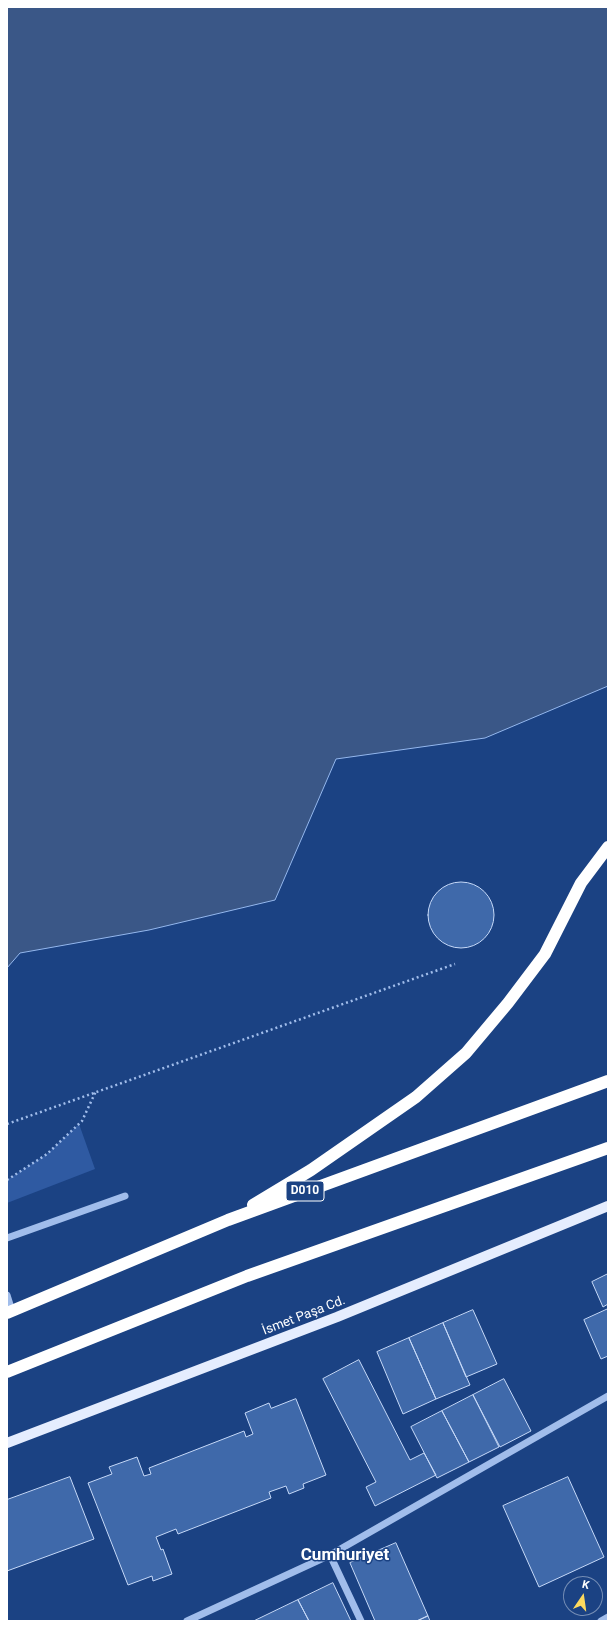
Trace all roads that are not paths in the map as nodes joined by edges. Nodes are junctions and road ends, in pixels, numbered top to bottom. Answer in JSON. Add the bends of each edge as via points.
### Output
{"nodes":[{"id":1,"x":608,"y":847,"type":"edge"},
{"id":2,"x":608,"y":1081,"type":"edge"},
{"id":3,"x":608,"y":1148,"type":"edge"},
{"id":4,"x":125,"y":1196,"type":"dead end"},
{"id":5,"x":608,"y":1206,"type":"edge"},
{"id":6,"x":228,"y":1220,"type":"junction"},
{"id":7,"x":7,"y":1238,"type":"edge"},
{"id":8,"x":7,"y":1295,"type":"edge"},
{"id":9,"x":10,"y":1312,"type":"edge"},
{"id":10,"x":7,"y":1372,"type":"edge"},
{"id":11,"x":608,"y":1396,"type":"edge"},
{"id":12,"x":7,"y":1444,"type":"edge"},
{"id":13,"x":330,"y":1555,"type":"junction"},
{"id":14,"x":608,"y":1617,"type":"edge"},
{"id":15,"x":187,"y":1621,"type":"edge"},
{"id":16,"x":362,"y":1621,"type":"edge"},
{"id":17,"x":601,"y":1621,"type":"edge"}],
"edges":[{"from":1,"to":6,"type":"highway","via":[[581,883],[545,954],[466,1053],[404,1106],[311,1170]]},
{"from":2,"to":6,"type":"highway","number":"D010"},
{"from":3,"to":10,"type":"highway","via":[[246,1276]]},
{"from":4,"to":7,"type":"street"},
{"from":5,"to":12,"type":"main road","name":"İsmet Paşa Cd.","via":[[337,1318]]},
{"from":6,"to":9,"type":"highway","number":"D010"},
{"from":8,"to":9,"type":"street"},
{"from":11,"to":13,"type":"street"},
{"from":13,"to":15,"type":"street"},
{"from":13,"to":16,"type":"street"},
{"from":14,"to":17,"type":"street"}]}
